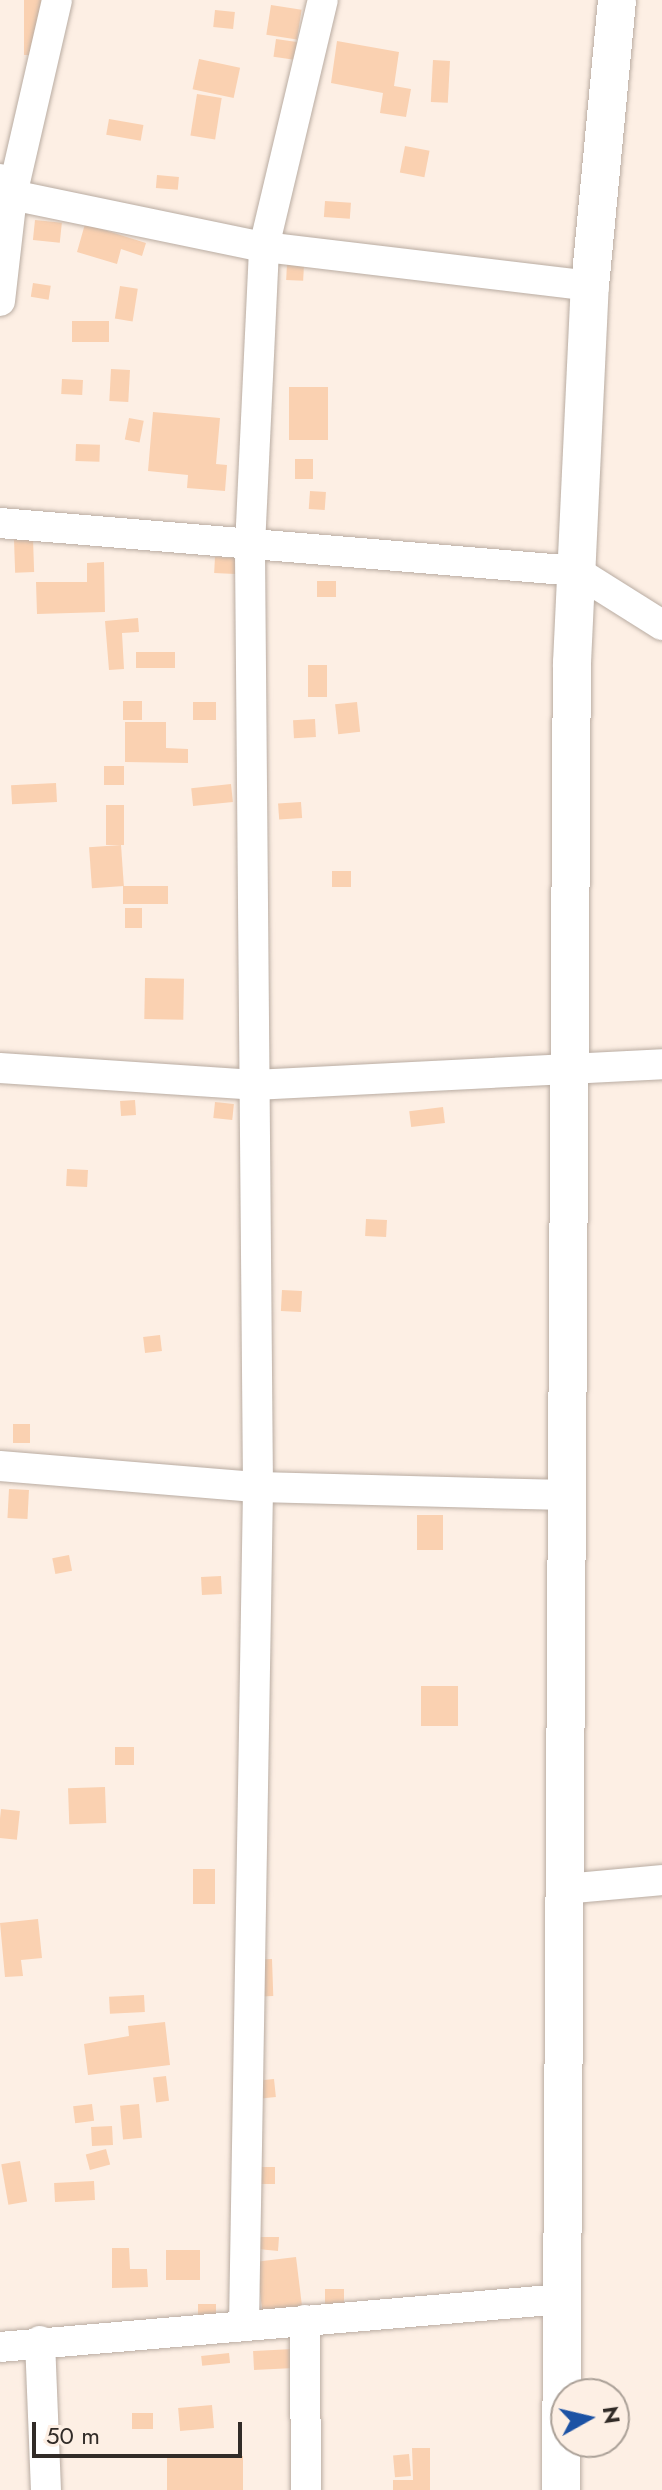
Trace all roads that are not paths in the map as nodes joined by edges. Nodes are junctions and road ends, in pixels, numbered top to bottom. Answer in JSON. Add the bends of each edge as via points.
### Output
{"nodes":[{"id":1,"x":57,"y":0,"type":"edge"},
{"id":2,"x":323,"y":0,"type":"edge"},
{"id":3,"x":617,"y":0,"type":"edge"},
{"id":4,"x":6,"y":187,"type":"edge"},
{"id":5,"x":264,"y":247,"type":"junction"},
{"id":6,"x":590,"y":286,"type":"junction"},
{"id":7,"x":0,"y":301,"type":"edge"},
{"id":8,"x":0,"y":523,"type":"edge"},
{"id":9,"x":250,"y":546,"type":"junction"},
{"id":10,"x":576,"y":571,"type":"junction"},
{"id":11,"x":662,"y":625,"type":"edge"},
{"id":12,"x":662,"y":1064,"type":"edge"},
{"id":13,"x":570,"y":1066,"type":"junction"},
{"id":14,"x":0,"y":1068,"type":"edge"},
{"id":15,"x":254,"y":1085,"type":"junction"},
{"id":16,"x":0,"y":1466,"type":"edge"},
{"id":17,"x":258,"y":1487,"type":"junction"},
{"id":18,"x":567,"y":1495,"type":"junction"},
{"id":19,"x":662,"y":1880,"type":"edge"},
{"id":20,"x":564,"y":1889,"type":"junction"},
{"id":21,"x":562,"y":2299,"type":"junction"},
{"id":22,"x":305,"y":2320,"type":"junction"},
{"id":23,"x":244,"y":2325,"type":"junction"},
{"id":24,"x":40,"y":2341,"type":"junction"},
{"id":25,"x":0,"y":2347,"type":"edge"},
{"id":26,"x":46,"y":2490,"type":"edge"},
{"id":27,"x":306,"y":2490,"type":"edge"},
{"id":28,"x":561,"y":2490,"type":"edge"}],
"edges":[{"from":1,"to":4,"type":"street"},
{"from":2,"to":5,"type":"street"},
{"from":3,"to":6,"type":"street"},
{"from":4,"to":5,"type":"street"},
{"from":4,"to":7,"type":"street"},
{"from":5,"to":6,"type":"street"},
{"from":5,"to":9,"type":"street"},
{"from":6,"to":10,"type":"street"},
{"from":8,"to":9,"type":"street"},
{"from":9,"to":10,"type":"street"},
{"from":9,"to":15,"type":"street"},
{"from":10,"to":11,"type":"street"},
{"from":10,"to":13,"type":"street"},
{"from":12,"to":13,"type":"street"},
{"from":13,"to":15,"type":"street"},
{"from":13,"to":18,"type":"street"},
{"from":14,"to":15,"type":"street"},
{"from":15,"to":17,"type":"street"},
{"from":16,"to":17,"type":"street"},
{"from":17,"to":18,"type":"street"},
{"from":17,"to":23,"type":"street"},
{"from":18,"to":20,"type":"street"},
{"from":19,"to":20,"type":"street"},
{"from":20,"to":21,"type":"street"},
{"from":21,"to":22,"type":"street"},
{"from":21,"to":28,"type":"street"},
{"from":22,"to":23,"type":"street"},
{"from":22,"to":27,"type":"street"},
{"from":23,"to":24,"type":"street"},
{"from":24,"to":25,"type":"street"},
{"from":24,"to":26,"type":"street"}]}
